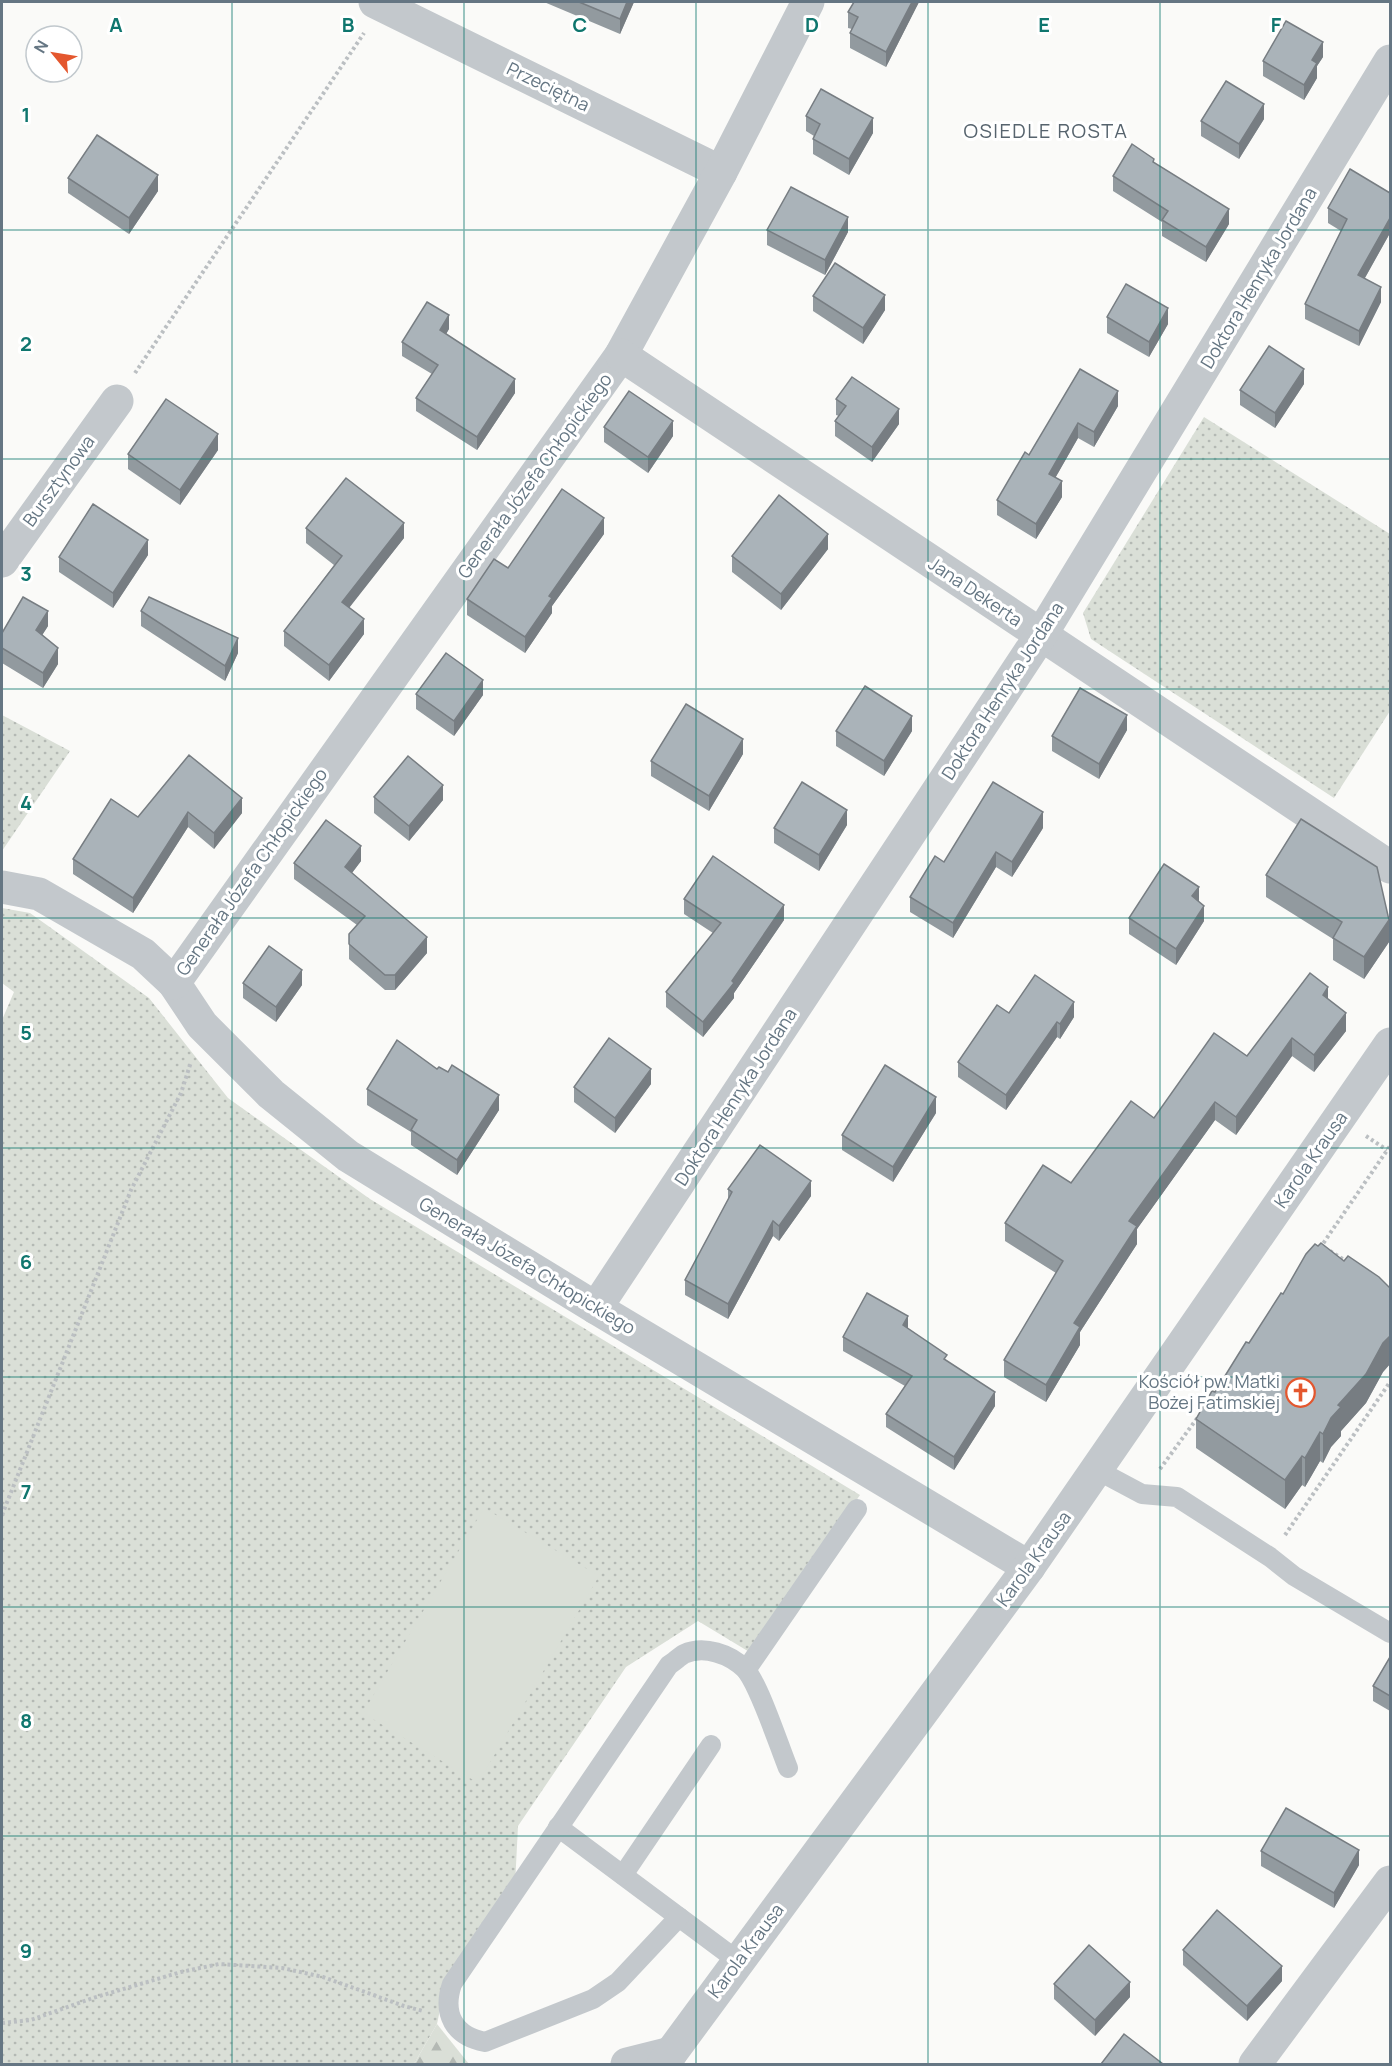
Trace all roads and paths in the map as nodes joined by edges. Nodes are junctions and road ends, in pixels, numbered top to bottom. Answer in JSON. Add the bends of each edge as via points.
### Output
{"nodes":[{"id":1,"x":808,"y":2,"type":"edge"},
{"id":2,"x":386,"y":4,"type":"edge"},
{"id":3,"x":1390,"y":61,"type":"edge"},
{"id":4,"x":721,"y":172,"type":"junction"},
{"id":5,"x":621,"y":355,"type":"junction"},
{"id":6,"x":117,"y":401,"type":"joint"},
{"id":7,"x":2,"y":561,"type":"edge"},
{"id":8,"x":1041,"y":635,"type":"junction"},
{"id":9,"x":1390,"y":867,"type":"edge"},
{"id":10,"x":2,"y":887,"type":"edge"},
{"id":11,"x":174,"y":983,"type":"junction"},
{"id":12,"x":202,"y":1025,"type":"junction"},
{"id":13,"x":1390,"y":1044,"type":"edge"},
{"id":14,"x":1363,"y":1133,"type":"dead end"},
{"id":15,"x":1389,"y":1148,"type":"edge"},
{"id":16,"x":1322,"y":1245,"type":"junction"},
{"id":17,"x":1315,"y":1255,"type":"edge"},
{"id":18,"x":1352,"y":1265,"type":"edge"},
{"id":19,"x":596,"y":1308,"type":"junction"},
{"id":20,"x":1390,"y":1382,"type":"edge"},
{"id":21,"x":1204,"y":1408,"type":"edge"},
{"id":22,"x":1097,"y":1470,"type":"junction"},
{"id":23,"x":1142,"y":1494,"type":"junction"},
{"id":24,"x":857,"y":1509,"type":"dead end"},
{"id":25,"x":2,"y":1515,"type":"edge"},
{"id":26,"x":1270,"y":1557,"type":"junction"},
{"id":27,"x":1029,"y":1567,"type":"junction"},
{"id":28,"x":1390,"y":1633,"type":"edge"},
{"id":29,"x":746,"y":1670,"type":"junction"},
{"id":30,"x":711,"y":1745,"type":"dead end"},
{"id":31,"x":788,"y":1768,"type":"dead end"},
{"id":32,"x":558,"y":1827,"type":"junction"},
{"id":33,"x":623,"y":1875,"type":"junction"},
{"id":34,"x":1390,"y":1882,"type":"edge"},
{"id":35,"x":679,"y":1917,"type":"junction"},
{"id":36,"x":738,"y":1961,"type":"junction"},
{"id":37,"x":448,"y":2012,"type":"junction"},
{"id":38,"x":2,"y":2023,"type":"edge"},
{"id":39,"x":667,"y":2059,"type":"edge"},
{"id":40,"x":627,"y":2064,"type":"edge"},
{"id":41,"x":1255,"y":2064,"type":"edge"}],
"edges":[{"from":1,"to":4,"type":"street","name":"Generała Józefa Chłopickiego"},
{"from":2,"to":4,"type":"street","name":"Przeciętna"},
{"from":2,"to":6,"type":"path"},
{"from":3,"to":8,"type":"street","name":"Doktora Henryka Jordana"},
{"from":4,"to":5,"type":"street","name":"Generała Józefa Chłopickiego"},
{"from":5,"to":8,"type":"street","name":"Jana Dekerta"},
{"from":5,"to":11,"type":"street","name":"Generała Józefa Chłopickiego"},
{"from":6,"to":7,"type":"street","name":"Bursztynowa"},
{"from":8,"to":9,"type":"street","name":"Jana Dekerta"},
{"from":8,"to":19,"type":"street","name":"Doktora Henryka Jordana"},
{"from":10,"to":11,"type":"street","via":[[39,894],[143,954]]},
{"from":11,"to":12,"type":"street","name":"Generała Józefa Chłopickiego"},
{"from":12,"to":19,"type":"street","name":"Generała Józefa Chłopickiego","via":[[271,1094],[348,1156]]},
{"from":12,"to":25,"type":"path","via":[[181,1094],[131,1190]]},
{"from":13,"to":22,"type":"street","name":"Karola Krausa"},
{"from":14,"to":15,"type":"path"},
{"from":15,"to":16,"type":"path"},
{"from":16,"to":17,"type":"path"},
{"from":16,"to":18,"type":"path"},
{"from":19,"to":27,"type":"street","name":"Generała Józefa Chłopickiego"},
{"from":20,"to":26,"type":"path"},
{"from":21,"to":23,"type":"path"},
{"from":22,"to":23,"type":"lane"},
{"from":22,"to":27,"type":"street","name":"Karola Krausa"},
{"from":23,"to":26,"type":"lane","via":[[1177,1497]]},
{"from":24,"to":29,"type":"lane"},
{"from":26,"to":28,"type":"lane","via":[[1294,1576]]},
{"from":27,"to":36,"type":"street","name":"Karola Krausa"},
{"from":29,"to":31,"type":"lane"},
{"from":29,"to":32,"type":"lane","via":[[721,1654],[703,1650],[685,1654],[669,1665]]},
{"from":30,"to":33,"type":"lane"},
{"from":32,"to":33,"type":"lane"},
{"from":32,"to":37,"type":"lane","via":[[452,1984]]},
{"from":33,"to":35,"type":"lane"},
{"from":34,"to":41,"type":"street"},
{"from":35,"to":36,"type":"lane"},
{"from":35,"to":37,"type":"lane","via":[[618,1982],[593,1999],[485,2042],[463,2033]]},
{"from":36,"to":39,"type":"street","name":"Karola Krausa"},
{"from":37,"to":38,"type":"path","via":[[404,2006],[303,1972],[219,1964],[93,1998],[31,2020]]},
{"from":39,"to":40,"type":"street"}]}
